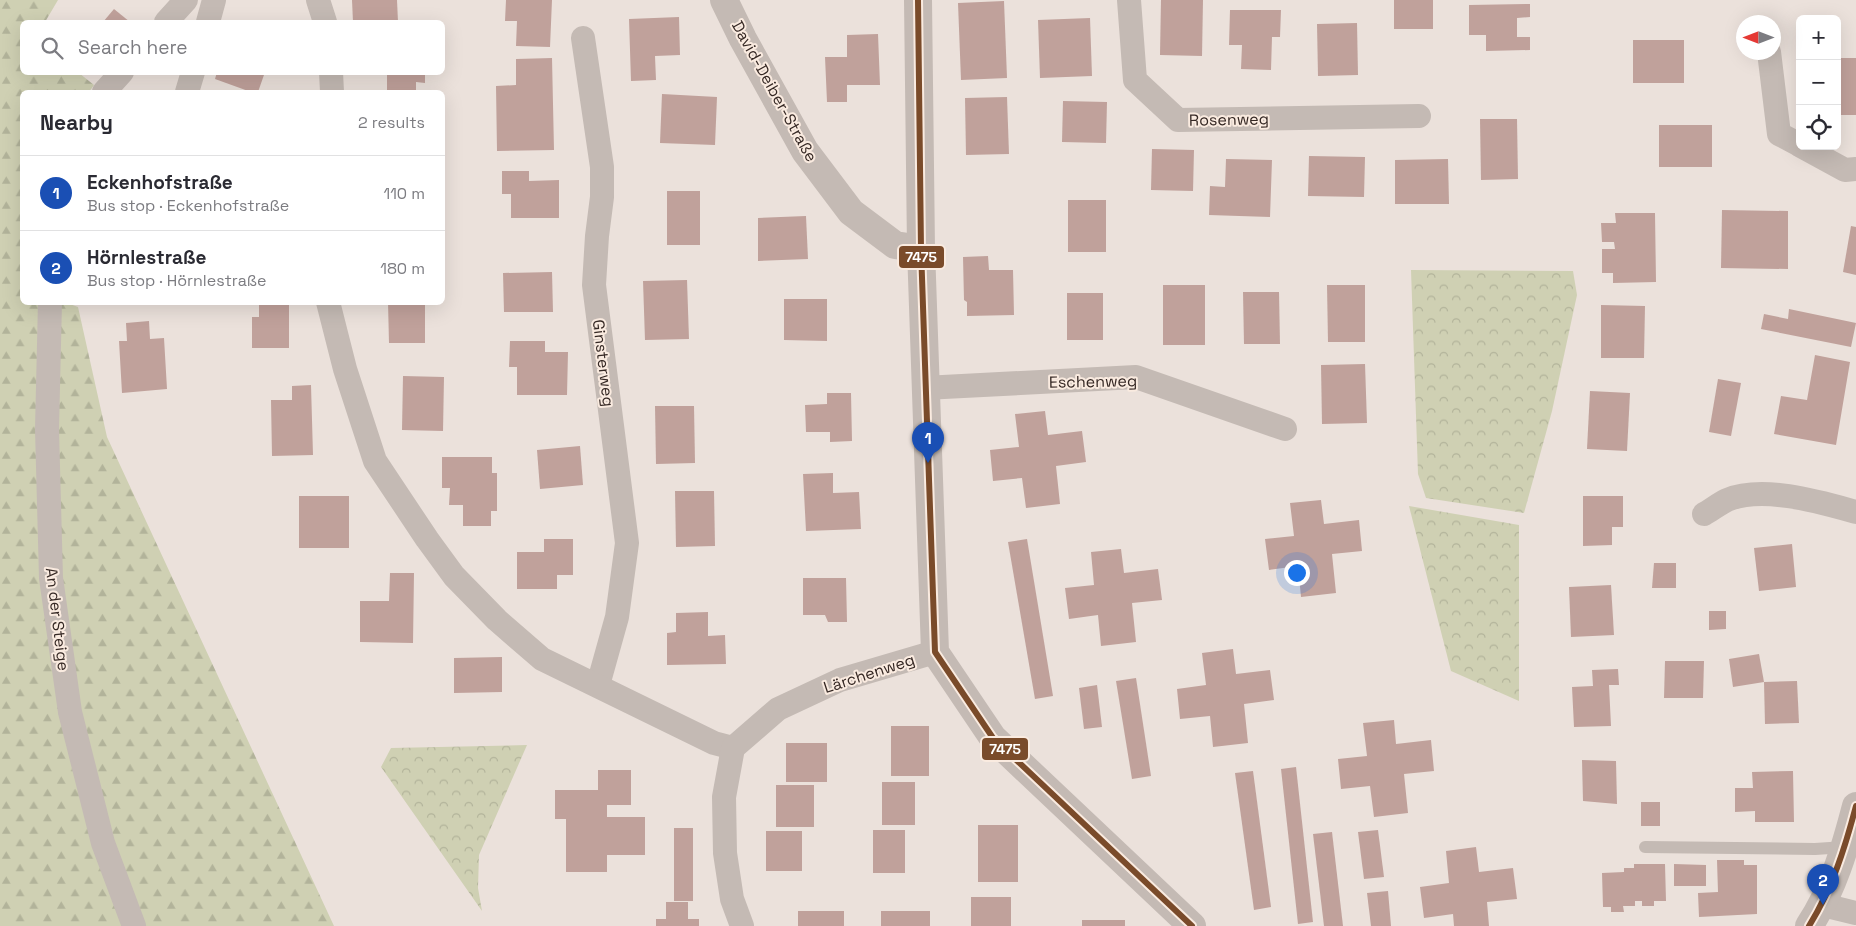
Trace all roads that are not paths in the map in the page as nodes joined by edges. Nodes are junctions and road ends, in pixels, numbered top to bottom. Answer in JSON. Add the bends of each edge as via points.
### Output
{"nodes":[{"id":1,"x":186,"y":0,"type":"edge"},
{"id":2,"x":214,"y":0,"type":"edge"},
{"id":3,"x":318,"y":0,"type":"edge"},
{"id":4,"x":724,"y":0,"type":"edge"},
{"id":5,"x":918,"y":0,"type":"edge"},
{"id":6,"x":1128,"y":0,"type":"edge"},
{"id":7,"x":168,"y":20,"type":"edge"},
{"id":8,"x":209,"y":20,"type":"edge"},
{"id":9,"x":324,"y":20,"type":"edge"},
{"id":10,"x":583,"y":38,"type":"dead end"},
{"id":11,"x":1770,"y":60,"type":"edge"},
{"id":12,"x":119,"y":75,"type":"edge"},
{"id":13,"x":192,"y":75,"type":"edge"},
{"id":14,"x":330,"y":75,"type":"edge"},
{"id":15,"x":106,"y":90,"type":"edge"},
{"id":16,"x":188,"y":90,"type":"edge"},
{"id":17,"x":332,"y":90,"type":"edge"},
{"id":18,"x":1419,"y":116,"type":"dead end"},
{"id":19,"x":1796,"y":144,"type":"edge"},
{"id":20,"x":1808,"y":150,"type":"edge"},
{"id":21,"x":1856,"y":169,"type":"edge"},
{"id":22,"x":921,"y":249,"type":"junction"},
{"id":23,"x":50,"y":305,"type":"edge"},
{"id":24,"x":329,"y":305,"type":"edge"},
{"id":25,"x":924,"y":388,"type":"junction"},
{"id":26,"x":1285,"y":428,"type":"dead end"},
{"id":27,"x":1856,"y":512,"type":"edge"},
{"id":28,"x":1704,"y":514,"type":"dead end"},
{"id":29,"x":934,"y":652,"type":"junction"},
{"id":30,"x":598,"y":685,"type":"junction"},
{"id":31,"x":733,"y":748,"type":"junction"},
{"id":32,"x":1856,"y":806,"type":"edge"},
{"id":33,"x":1645,"y":847,"type":"dead end"},
{"id":34,"x":1845,"y":847,"type":"junction"},
{"id":35,"x":1856,"y":913,"type":"edge"},
{"id":36,"x":1816,"y":916,"type":"edge"},
{"id":37,"x":134,"y":926,"type":"edge"},
{"id":38,"x":742,"y":926,"type":"edge"},
{"id":39,"x":1192,"y":926,"type":"edge"}],
"edges":[{"from":1,"to":7,"type":"street"},
{"from":2,"to":8,"type":"street"},
{"from":3,"to":9,"type":"street"},
{"from":4,"to":22,"type":"street","name":"David-Deiber-Straße","via":[[805,151],[851,212],[895,245]]},
{"from":5,"to":22,"type":"street"},
{"from":6,"to":18,"type":"street","name":"Rosenweg","via":[[1135,80],[1178,120]]},
{"from":10,"to":30,"type":"street","name":"Ginsterweg","via":[[602,167],[594,286],[627,543],[617,617]]},
{"from":11,"to":19,"type":"street","via":[[1779,134]]},
{"from":12,"to":15,"type":"street"},
{"from":13,"to":16,"type":"street"},
{"from":14,"to":17,"type":"street"},
{"from":20,"to":21,"type":"street","via":[[1845,170]]},
{"from":22,"to":25,"type":"street"},
{"from":23,"to":37,"type":"street","name":"An der Steige","via":[[50,578],[70,712],[103,843]]},
{"from":24,"to":30,"type":"street","via":[[345,369],[375,461],[427,539],[454,576],[497,620],[542,659]]},
{"from":25,"to":26,"type":"street","name":"Eschenweg","via":[[1136,377]]},
{"from":25,"to":29,"type":"street"},
{"from":27,"to":28,"type":"street","via":[[1815,500],[1757,494],[1727,500]]},
{"from":29,"to":31,"type":"street","name":"Lärchenweg","via":[[840,680],[778,709]]},
{"from":29,"to":39,"type":"street","via":[[993,738]]},
{"from":30,"to":31,"type":"street","via":[[714,743]]},
{"from":31,"to":38,"type":"street","via":[[724,797],[726,853],[732,899]]},
{"from":32,"to":34,"type":"street"},
{"from":33,"to":34,"type":"lane"},
{"from":34,"to":36,"type":"street"},
{"from":35,"to":36,"type":"street"}]}
